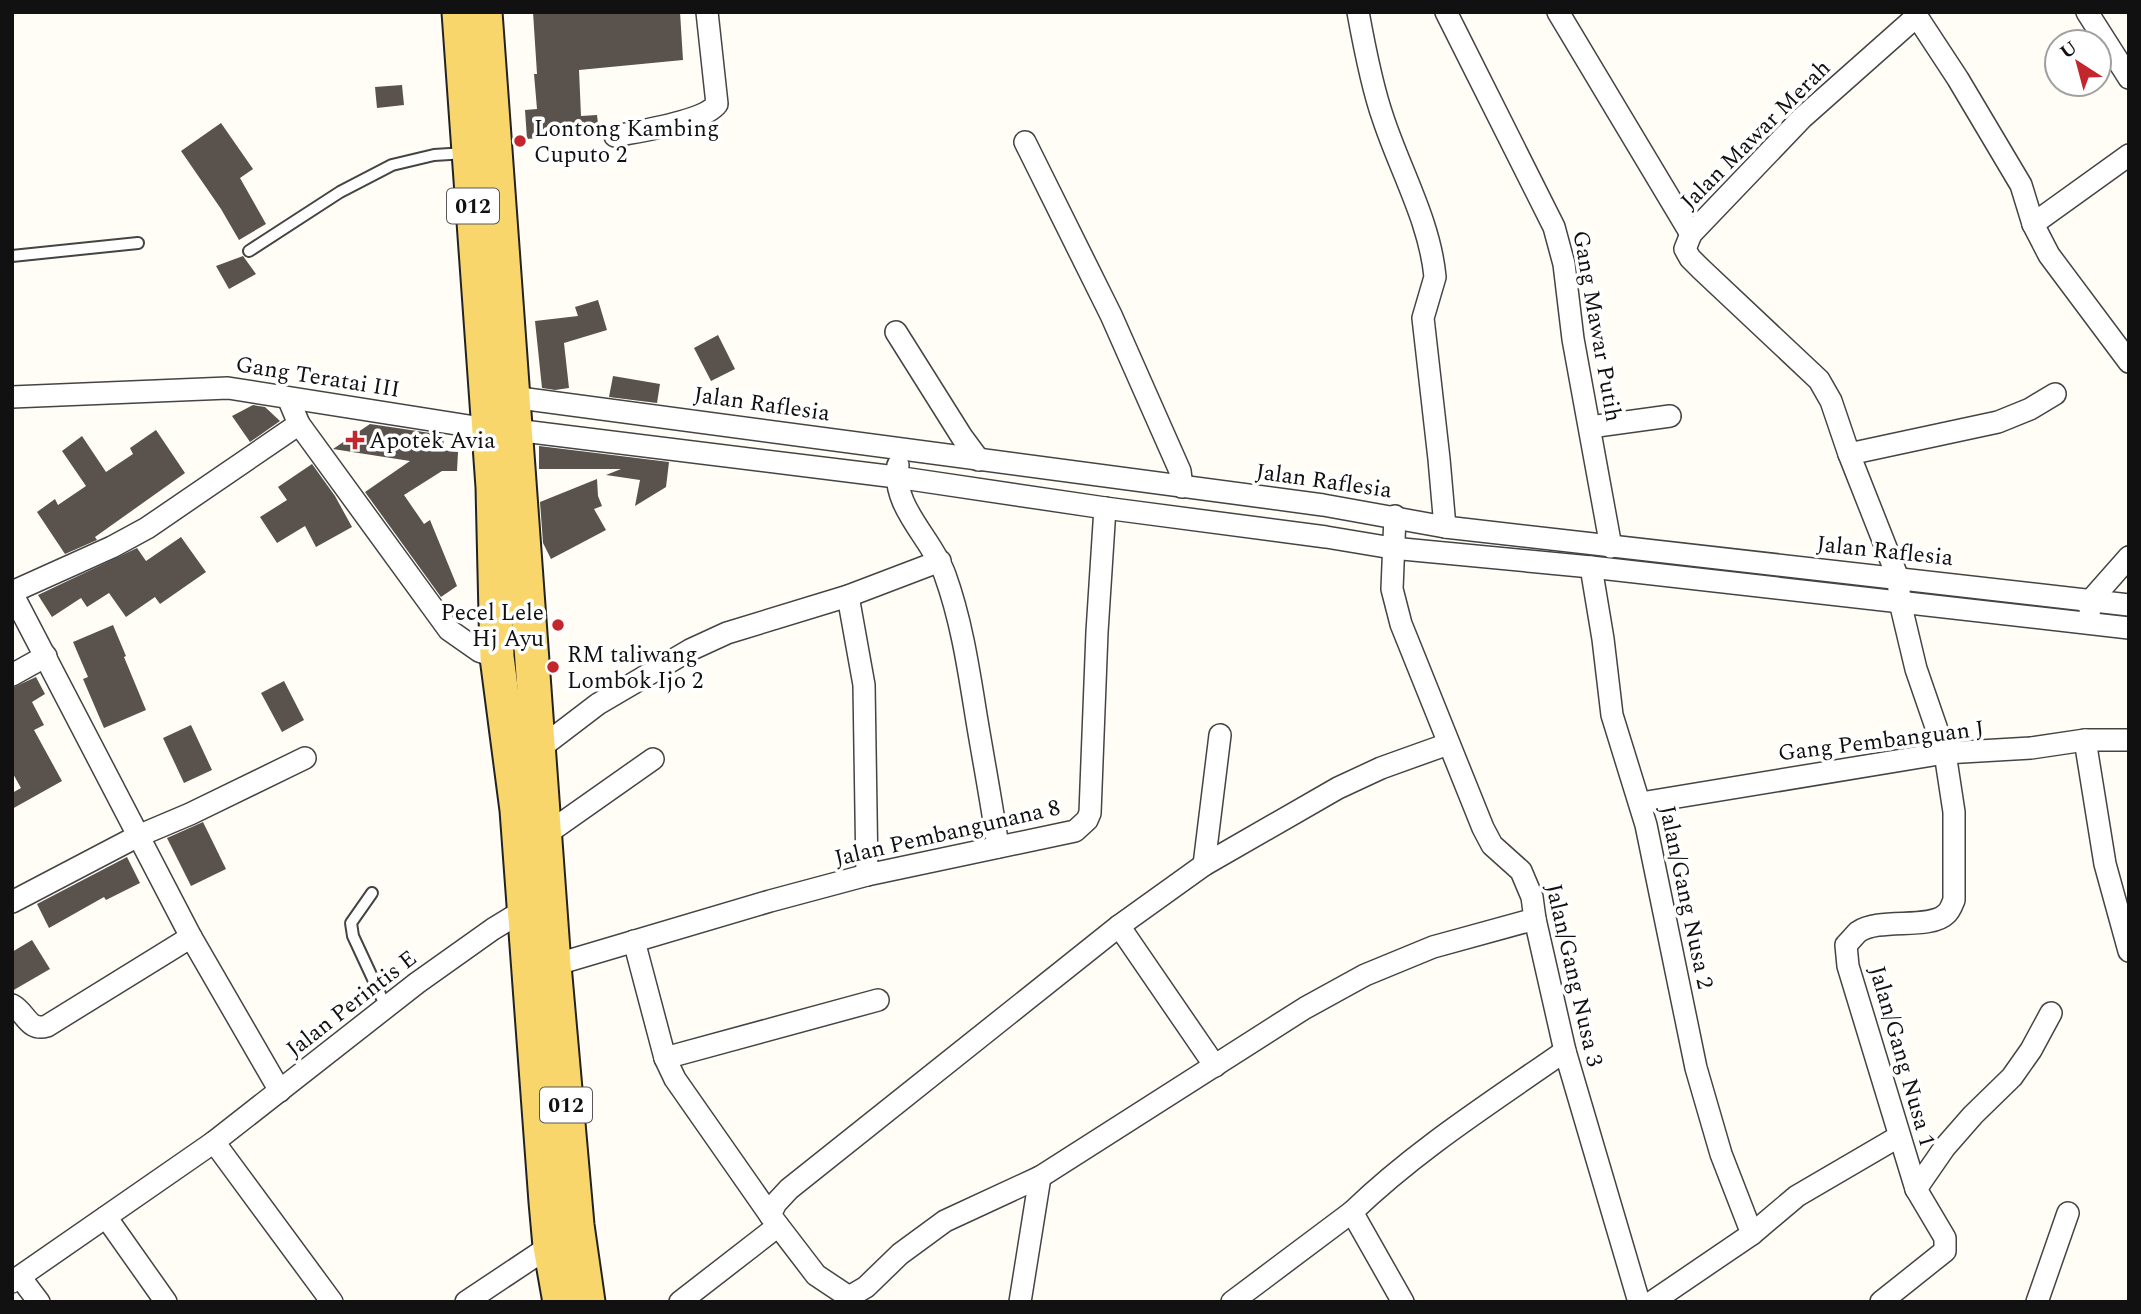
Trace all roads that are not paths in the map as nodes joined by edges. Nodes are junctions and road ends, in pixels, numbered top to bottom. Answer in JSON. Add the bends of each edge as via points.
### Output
{"nodes":[{"id":1,"x":459,"y":12,"type":"edge"},
{"id":2,"x":485,"y":12,"type":"edge"},
{"id":3,"x":707,"y":12,"type":"edge"},
{"id":4,"x":1358,"y":12,"type":"edge"},
{"id":5,"x":1446,"y":12,"type":"edge"},
{"id":6,"x":1558,"y":12,"type":"edge"},
{"id":7,"x":2087,"y":12,"type":"edge"},
{"id":8,"x":1915,"y":14,"type":"edge"},
{"id":9,"x":2129,"y":78,"type":"edge"},
{"id":10,"x":615,"y":136,"type":"dead end"},
{"id":11,"x":1025,"y":142,"type":"dead end"},
{"id":12,"x":470,"y":153,"type":"junction"},
{"id":13,"x":2129,"y":155,"type":"edge"},
{"id":14,"x":2034,"y":224,"type":"junction"},
{"id":15,"x":1691,"y":234,"type":"junction"},
{"id":16,"x":138,"y":243,"type":"dead end"},
{"id":17,"x":249,"y":251,"type":"dead end"},
{"id":18,"x":12,"y":256,"type":"edge"},
{"id":19,"x":896,"y":332,"type":"dead end"},
{"id":20,"x":2129,"y":362,"type":"edge"},
{"id":21,"x":2055,"y":394,"type":"dead end"},
{"id":22,"x":12,"y":397,"type":"edge"},
{"id":23,"x":288,"y":398,"type":"junction"},
{"id":24,"x":502,"y":415,"type":"junction"},
{"id":25,"x":1670,"y":416,"type":"dead end"},
{"id":26,"x":299,"y":424,"type":"junction"},
{"id":27,"x":1590,"y":426,"type":"junction"},
{"id":28,"x":1849,"y":454,"type":"junction"},
{"id":29,"x":979,"y":460,"type":"junction"},
{"id":30,"x":899,"y":462,"type":"junction"},
{"id":31,"x":1182,"y":487,"type":"junction"},
{"id":32,"x":1105,"y":508,"type":"junction"},
{"id":33,"x":1395,"y":519,"type":"junction"},
{"id":34,"x":1445,"y":527,"type":"junction"},
{"id":35,"x":1392,"y":545,"type":"junction"},
{"id":36,"x":1611,"y":547,"type":"junction"},
{"id":37,"x":1551,"y":551,"type":"junction"},
{"id":38,"x":2129,"y":556,"type":"edge"},
{"id":39,"x":940,"y":561,"type":"junction"},
{"id":40,"x":1591,"y":567,"type":"junction"},
{"id":41,"x":1899,"y":590,"type":"junction"},
{"id":42,"x":12,"y":592,"type":"edge"},
{"id":43,"x":848,"y":596,"type":"junction"},
{"id":44,"x":2129,"y":605,"type":"edge"},
{"id":45,"x":2089,"y":612,"type":"junction"},
{"id":46,"x":2129,"y":628,"type":"edge"},
{"id":47,"x":46,"y":656,"type":"junction"},
{"id":48,"x":497,"y":657,"type":"junction"},
{"id":49,"x":12,"y":676,"type":"edge"},
{"id":50,"x":1220,"y":735,"type":"dead end"},
{"id":51,"x":2085,"y":740,"type":"junction"},
{"id":52,"x":2129,"y":740,"type":"edge"},
{"id":53,"x":1448,"y":744,"type":"junction"},
{"id":54,"x":1945,"y":753,"type":"junction"},
{"id":55,"x":539,"y":755,"type":"junction"},
{"id":56,"x":305,"y":758,"type":"dead end"},
{"id":57,"x":653,"y":759,"type":"dead end"},
{"id":58,"x":1641,"y":803,"type":"junction"},
{"id":59,"x":517,"y":810,"type":"junction"},
{"id":60,"x":545,"y":835,"type":"junction"},
{"id":61,"x":138,"y":836,"type":"junction"},
{"id":62,"x":998,"y":847,"type":"junction"},
{"id":63,"x":1204,"y":865,"type":"junction"},
{"id":64,"x":867,"y":875,"type":"junction"},
{"id":65,"x":372,"y":893,"type":"dead end"},
{"id":66,"x":12,"y":901,"type":"edge"},
{"id":67,"x":532,"y":905,"type":"junction"},
{"id":68,"x":1535,"y":919,"type":"junction"},
{"id":69,"x":1119,"y":926,"type":"junction"},
{"id":70,"x":191,"y":937,"type":"junction"},
{"id":71,"x":634,"y":941,"type":"junction"},
{"id":72,"x":2129,"y":951,"type":"edge"},
{"id":73,"x":554,"y":965,"type":"junction"},
{"id":74,"x":878,"y":1000,"type":"dead end"},
{"id":75,"x":12,"y":1005,"type":"edge"},
{"id":76,"x":386,"y":1007,"type":"junction"},
{"id":77,"x":2050,"y":1013,"type":"dead end"},
{"id":78,"x":1565,"y":1051,"type":"junction"},
{"id":79,"x":665,"y":1058,"type":"junction"},
{"id":80,"x":1215,"y":1066,"type":"junction"},
{"id":81,"x":280,"y":1091,"type":"junction"},
{"id":82,"x":1898,"y":1137,"type":"junction"},
{"id":83,"x":214,"y":1142,"type":"junction"},
{"id":84,"x":1040,"y":1177,"type":"junction"},
{"id":85,"x":1916,"y":1189,"type":"junction"},
{"id":86,"x":1352,"y":1212,"type":"junction"},
{"id":87,"x":2068,"y":1213,"type":"dead end"},
{"id":88,"x":106,"y":1217,"type":"junction"},
{"id":89,"x":774,"y":1221,"type":"junction"},
{"id":90,"x":1752,"y":1234,"type":"junction"},
{"id":91,"x":551,"y":1246,"type":"junction"},
{"id":92,"x":16,"y":1279,"type":"edge"},
{"id":93,"x":849,"y":1299,"type":"edge"},
{"id":94,"x":39,"y":1302,"type":"edge"},
{"id":95,"x":166,"y":1302,"type":"edge"},
{"id":96,"x":332,"y":1302,"type":"edge"},
{"id":97,"x":467,"y":1302,"type":"edge"},
{"id":98,"x":560,"y":1302,"type":"edge"},
{"id":99,"x":588,"y":1302,"type":"edge"},
{"id":100,"x":680,"y":1302,"type":"edge"},
{"id":101,"x":1020,"y":1302,"type":"edge"},
{"id":102,"x":1232,"y":1302,"type":"edge"},
{"id":103,"x":1404,"y":1302,"type":"edge"},
{"id":104,"x":1639,"y":1302,"type":"edge"},
{"id":105,"x":1652,"y":1302,"type":"edge"},
{"id":106,"x":1881,"y":1302,"type":"edge"},
{"id":107,"x":2037,"y":1302,"type":"edge"}],
"edges":[{"from":1,"to":12,"type":"main road","number":"012"},
{"from":2,"to":24,"type":"main road"},
{"from":3,"to":10,"type":"street","via":[[717,104],[712,111]]},
{"from":4,"to":34,"type":"street","via":[[1382,116],[1427,234],[1435,270],[1423,318]]},
{"from":5,"to":27,"type":"street","name":"Gang Mawar Putih","via":[[1554,227]]},
{"from":6,"to":15,"type":"street"},
{"from":7,"to":9,"type":"street"},
{"from":8,"to":14,"type":"street","via":[[2021,185]]},
{"from":8,"to":15,"type":"street","name":"Jalan Mawar Merah","via":[[1802,118]]},
{"from":11,"to":31,"type":"street","via":[[1127,350],[1180,471]]},
{"from":12,"to":17,"type":"lane","via":[[392,165]]},
{"from":12,"to":24,"type":"main road","number":"012"},
{"from":13,"to":14,"type":"street"},
{"from":14,"to":20,"type":"street","via":[[2049,255]]},
{"from":15,"to":28,"type":"street","name":"Jalan Mawar Merah","via":[[1685,249],[1690,258],[1819,380]]},
{"from":16,"to":18,"type":"lane"},
{"from":19,"to":29,"type":"street"},
{"from":21,"to":28,"type":"street","via":[[1998,422]]},
{"from":22,"to":23,"type":"street","name":"Gang Teratai III","via":[[228,388]]},
{"from":23,"to":24,"type":"street","name":"Gang Teratai III"},
{"from":23,"to":26,"type":"street"},
{"from":24,"to":30,"type":"street","name":"Jalan Raflesia"},
{"from":24,"to":30,"type":"street","name":"Jalan Raflesia"},
{"from":24,"to":48,"type":"main road","via":[[493,487]]},
{"from":24,"to":55,"type":"main road"},
{"from":25,"to":27,"type":"street"},
{"from":26,"to":42,"type":"street","via":[[147,528]]},
{"from":26,"to":48,"type":"street","via":[[449,630],[480,652]]},
{"from":27,"to":36,"type":"street","name":"Gang Mawar Putih"},
{"from":28,"to":41,"type":"street","name":"Jalan Mawar Merah"},
{"from":29,"to":30,"type":"street","name":"Jalan Raflesia"},
{"from":29,"to":31,"type":"street","name":"Jalan Raflesia"},
{"from":30,"to":32,"type":"street","name":"Jalan Raflesia"},
{"from":30,"to":39,"type":"street","via":[[898,491]]},
{"from":31,"to":33,"type":"street","name":"Jalan Raflesia"},
{"from":32,"to":35,"type":"street","name":"Jalan Raflesia"},
{"from":32,"to":62,"type":"street","name":"Jalan Pembangunana 8","via":[[1090,813],[1074,831]]},
{"from":33,"to":34,"type":"street","name":"Jalan Raflesia"},
{"from":33,"to":35,"type":"street","name":"Jalan/Gang Nusa 3"},
{"from":34,"to":37,"type":"street","name":"Jalan Raflesia"},
{"from":35,"to":37,"type":"street","name":"Jalan Raflesia"},
{"from":35,"to":53,"type":"street","name":"Jalan/Gang Nusa 3","via":[[1392,589],[1398,612]]},
{"from":36,"to":37,"type":"street","name":"Jalan Raflesia"},
{"from":36,"to":41,"type":"street","name":"Jalan Raflesia"},
{"from":37,"to":40,"type":"street","name":"Jalan Raflesia"},
{"from":38,"to":45,"type":"street"},
{"from":39,"to":43,"type":"street"},
{"from":39,"to":62,"type":"street","via":[[964,644]]},
{"from":40,"to":41,"type":"street","name":"Jalan Raflesia"},
{"from":40,"to":58,"type":"street","name":"Jalan/Gang Nusa 2","via":[[1612,715]]},
{"from":41,"to":45,"type":"street","name":"Jalan Raflesia"},
{"from":41,"to":54,"type":"street","name":"Jalan/Gang Nusa 1","via":[[1916,669]]},
{"from":42,"to":47,"type":"street"},
{"from":43,"to":55,"type":"street","via":[[727,633],[690,650],[598,704]]},
{"from":43,"to":64,"type":"street","via":[[864,685]]},
{"from":44,"to":45,"type":"street","name":"Jalan Raflesia"},
{"from":45,"to":46,"type":"street","name":"Jalan Raflesia"},
{"from":47,"to":49,"type":"street"},
{"from":47,"to":61,"type":"street"},
{"from":48,"to":59,"type":"main road"},
{"from":50,"to":63,"type":"street"},
{"from":51,"to":52,"type":"street","name":"Gang Pembanguan J"},
{"from":51,"to":54,"type":"street","name":"Gang Pembanguan J"},
{"from":51,"to":72,"type":"street","via":[[2105,864]]},
{"from":53,"to":63,"type":"street","via":[[1338,788]]},
{"from":53,"to":68,"type":"street","name":"Jalan/Gang Nusa 3","via":[[1492,845],[1526,880]]},
{"from":54,"to":58,"type":"street","name":"Gang Pembanguan J"},
{"from":54,"to":82,"type":"street","name":"Jalan/Gang Nusa 1","via":[[1954,812],[1954,900],[1950,909],[1933,920],[1860,931],[1846,945],[1848,966]]},
{"from":55,"to":59,"type":"main road","via":[[534,774],[536,814],[527,819]]},
{"from":55,"to":60,"type":"main road"},
{"from":56,"to":61,"type":"street"},
{"from":57,"to":60,"type":"street"},
{"from":58,"to":90,"type":"street","name":"Jalan/Gang Nusa 2","via":[[1696,1068],[1721,1154]]},
{"from":59,"to":67,"type":"main road"},
{"from":60,"to":67,"type":"main road"},
{"from":61,"to":66,"type":"street"},
{"from":61,"to":70,"type":"street"},
{"from":62,"to":64,"type":"street","name":"Jalan Pembangunana 8"},
{"from":63,"to":69,"type":"street"},
{"from":64,"to":71,"type":"street","name":"Jalan Pembangunana 8"},
{"from":65,"to":76,"type":"lane","via":[[351,923]]},
{"from":67,"to":73,"type":"main road","number":"012"},
{"from":67,"to":76,"type":"street","name":"Jalan Perintis E"},
{"from":67,"to":91,"type":"main road","number":"012"},
{"from":68,"to":78,"type":"street","name":"Jalan/Gang Nusa 3"},
{"from":68,"to":80,"type":"street","via":[[1433,947],[1365,975]]},
{"from":69,"to":80,"type":"street"},
{"from":69,"to":89,"type":"street","via":[[789,1189],[776,1203]]},
{"from":70,"to":75,"type":"street","via":[[47,1026],[33,1026]]},
{"from":70,"to":81,"type":"street"},
{"from":71,"to":73,"type":"street","name":"Jalan Pembangunana 8"},
{"from":71,"to":79,"type":"street"},
{"from":73,"to":99,"type":"main road","number":"012"},
{"from":74,"to":79,"type":"street"},
{"from":76,"to":81,"type":"street","name":"Jalan Perintis E"},
{"from":77,"to":85,"type":"street","via":[[2012,1077],[1945,1147]]},
{"from":78,"to":86,"type":"street","via":[[1437,1141]]},
{"from":78,"to":104,"type":"street","name":"Jalan/Gang Nusa 3"},
{"from":79,"to":89,"type":"street"},
{"from":80,"to":84,"type":"street"},
{"from":81,"to":83,"type":"street","name":"Jalan Perintis E"},
{"from":82,"to":85,"type":"street","name":"Jalan/Gang Nusa 1"},
{"from":82,"to":90,"type":"street","via":[[1797,1196]]},
{"from":83,"to":88,"type":"street","name":"Jalan Perintis E"},
{"from":83,"to":96,"type":"street"},
{"from":84,"to":93,"type":"street","via":[[945,1221]]},
{"from":84,"to":101,"type":"street"},
{"from":85,"to":106,"type":"street","name":"Jalan/Gang Nusa 1","via":[[1945,1238],[1945,1251]]},
{"from":86,"to":102,"type":"street"},
{"from":86,"to":103,"type":"street"},
{"from":87,"to":107,"type":"street"},
{"from":88,"to":92,"type":"street","name":"Jalan Perintis E"},
{"from":88,"to":95,"type":"street"},
{"from":89,"to":93,"type":"street","via":[[816,1275]]},
{"from":89,"to":100,"type":"street"},
{"from":90,"to":105,"type":"street"},
{"from":91,"to":97,"type":"street"},
{"from":91,"to":98,"type":"main road","number":"012"},
{"from":92,"to":94,"type":"street"}]}
